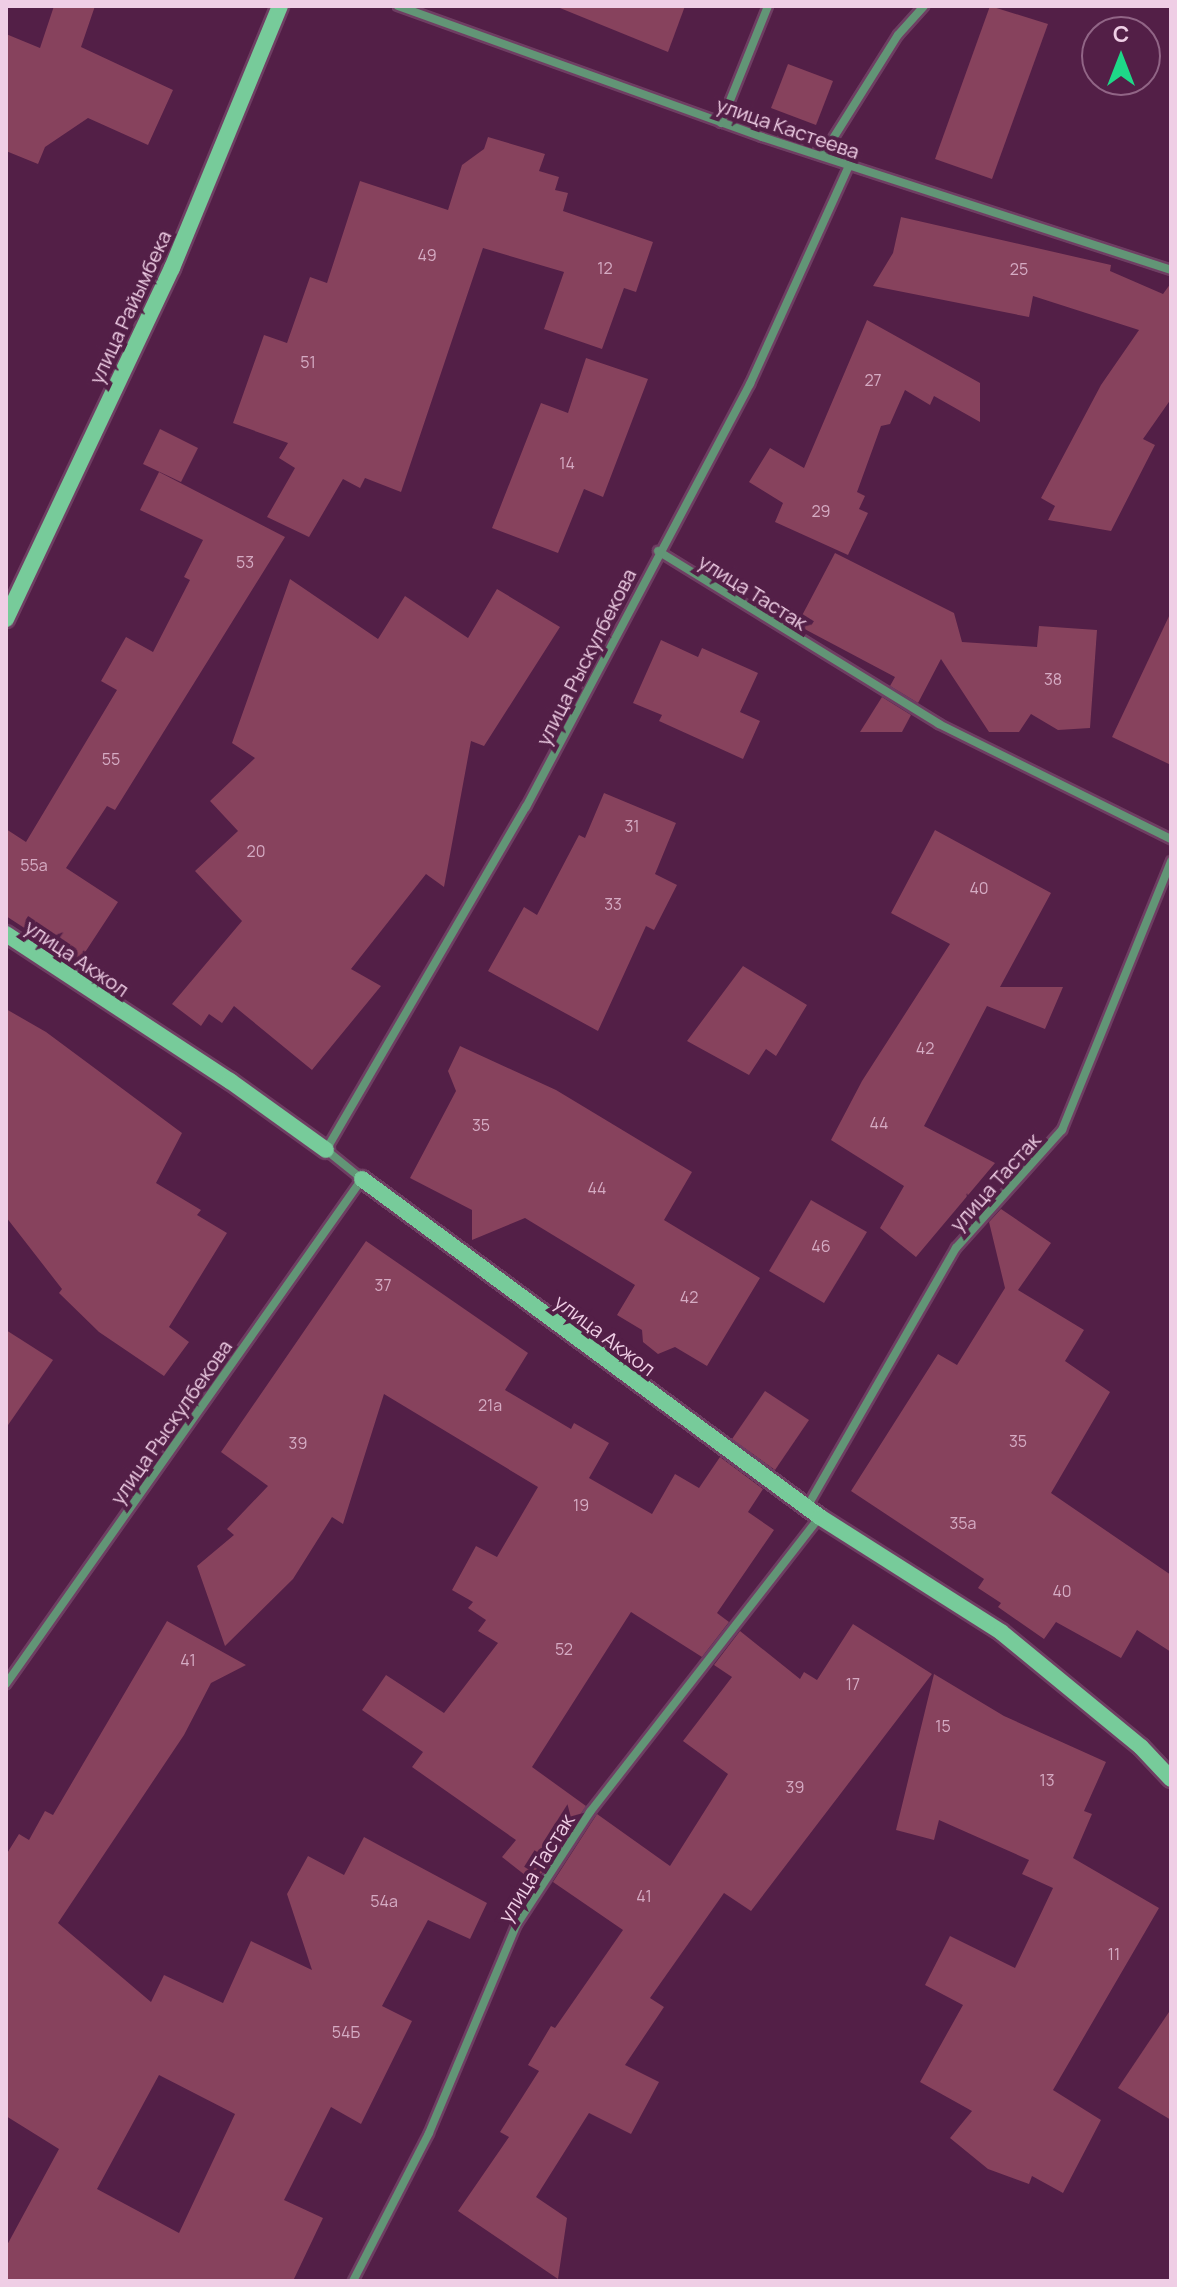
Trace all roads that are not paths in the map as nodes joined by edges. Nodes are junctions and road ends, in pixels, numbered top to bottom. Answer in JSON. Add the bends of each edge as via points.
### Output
{"nodes":[{"id":1,"x":280,"y":6,"type":"edge"},
{"id":2,"x":398,"y":6,"type":"edge"},
{"id":3,"x":768,"y":6,"type":"edge"},
{"id":4,"x":924,"y":6,"type":"edge"},
{"id":5,"x":721,"y":123,"type":"junction"},
{"id":6,"x":822,"y":156,"type":"junction"},
{"id":7,"x":849,"y":166,"type":"junction"},
{"id":8,"x":1171,"y":270,"type":"edge"},
{"id":9,"x":658,"y":551,"type":"junction"},
{"id":10,"x":6,"y":619,"type":"edge"},
{"id":11,"x":1171,"y":839,"type":"edge"},
{"id":12,"x":1171,"y":861,"type":"edge"},
{"id":13,"x":6,"y":934,"type":"edge"},
{"id":14,"x":326,"y":1150,"type":"junction"},
{"id":15,"x":362,"y":1179,"type":"junction"},
{"id":16,"x":813,"y":1512,"type":"junction"},
{"id":17,"x":6,"y":1684,"type":"edge"},
{"id":18,"x":1171,"y":1779,"type":"edge"},
{"id":19,"x":353,"y":2281,"type":"edge"}],
"edges":[{"from":1,"to":10,"type":"street","name":"улица Райымбека","via":[[172,268]]},
{"from":2,"to":5,"type":"street","name":"улица Кастеева"},
{"from":3,"to":5,"type":"street"},
{"from":4,"to":6,"type":"street","via":[[898,35]]},
{"from":5,"to":6,"type":"street","name":"улица Кастеева"},
{"from":6,"to":7,"type":"street","name":"улица Кастеева"},
{"from":7,"to":8,"type":"street","name":"улица Кастеева"},
{"from":7,"to":9,"type":"street","name":"улица Рыскулбекова","via":[[750,384]]},
{"from":9,"to":11,"type":"street","name":"улица Тастак","via":[[939,724]]},
{"from":9,"to":14,"type":"street","name":"улица Рыскулбекова","via":[[526,807]]},
{"from":12,"to":16,"type":"street","name":"улица Тастак","via":[[1062,1130],[956,1248]]},
{"from":13,"to":14,"type":"street","name":"улица Акжол"},
{"from":14,"to":15,"type":"street","name":"улица Акжол"},
{"from":15,"to":16,"type":"street","name":"улица Акжол"},
{"from":15,"to":17,"type":"street","name":"улица Рыскулбекова"},
{"from":16,"to":18,"type":"street","name":"улица Акжол","via":[[1001,1632],[1141,1747]]},
{"from":16,"to":19,"type":"street","name":"улица Тастак","via":[[590,1812],[517,1924],[429,2133]]}]}
